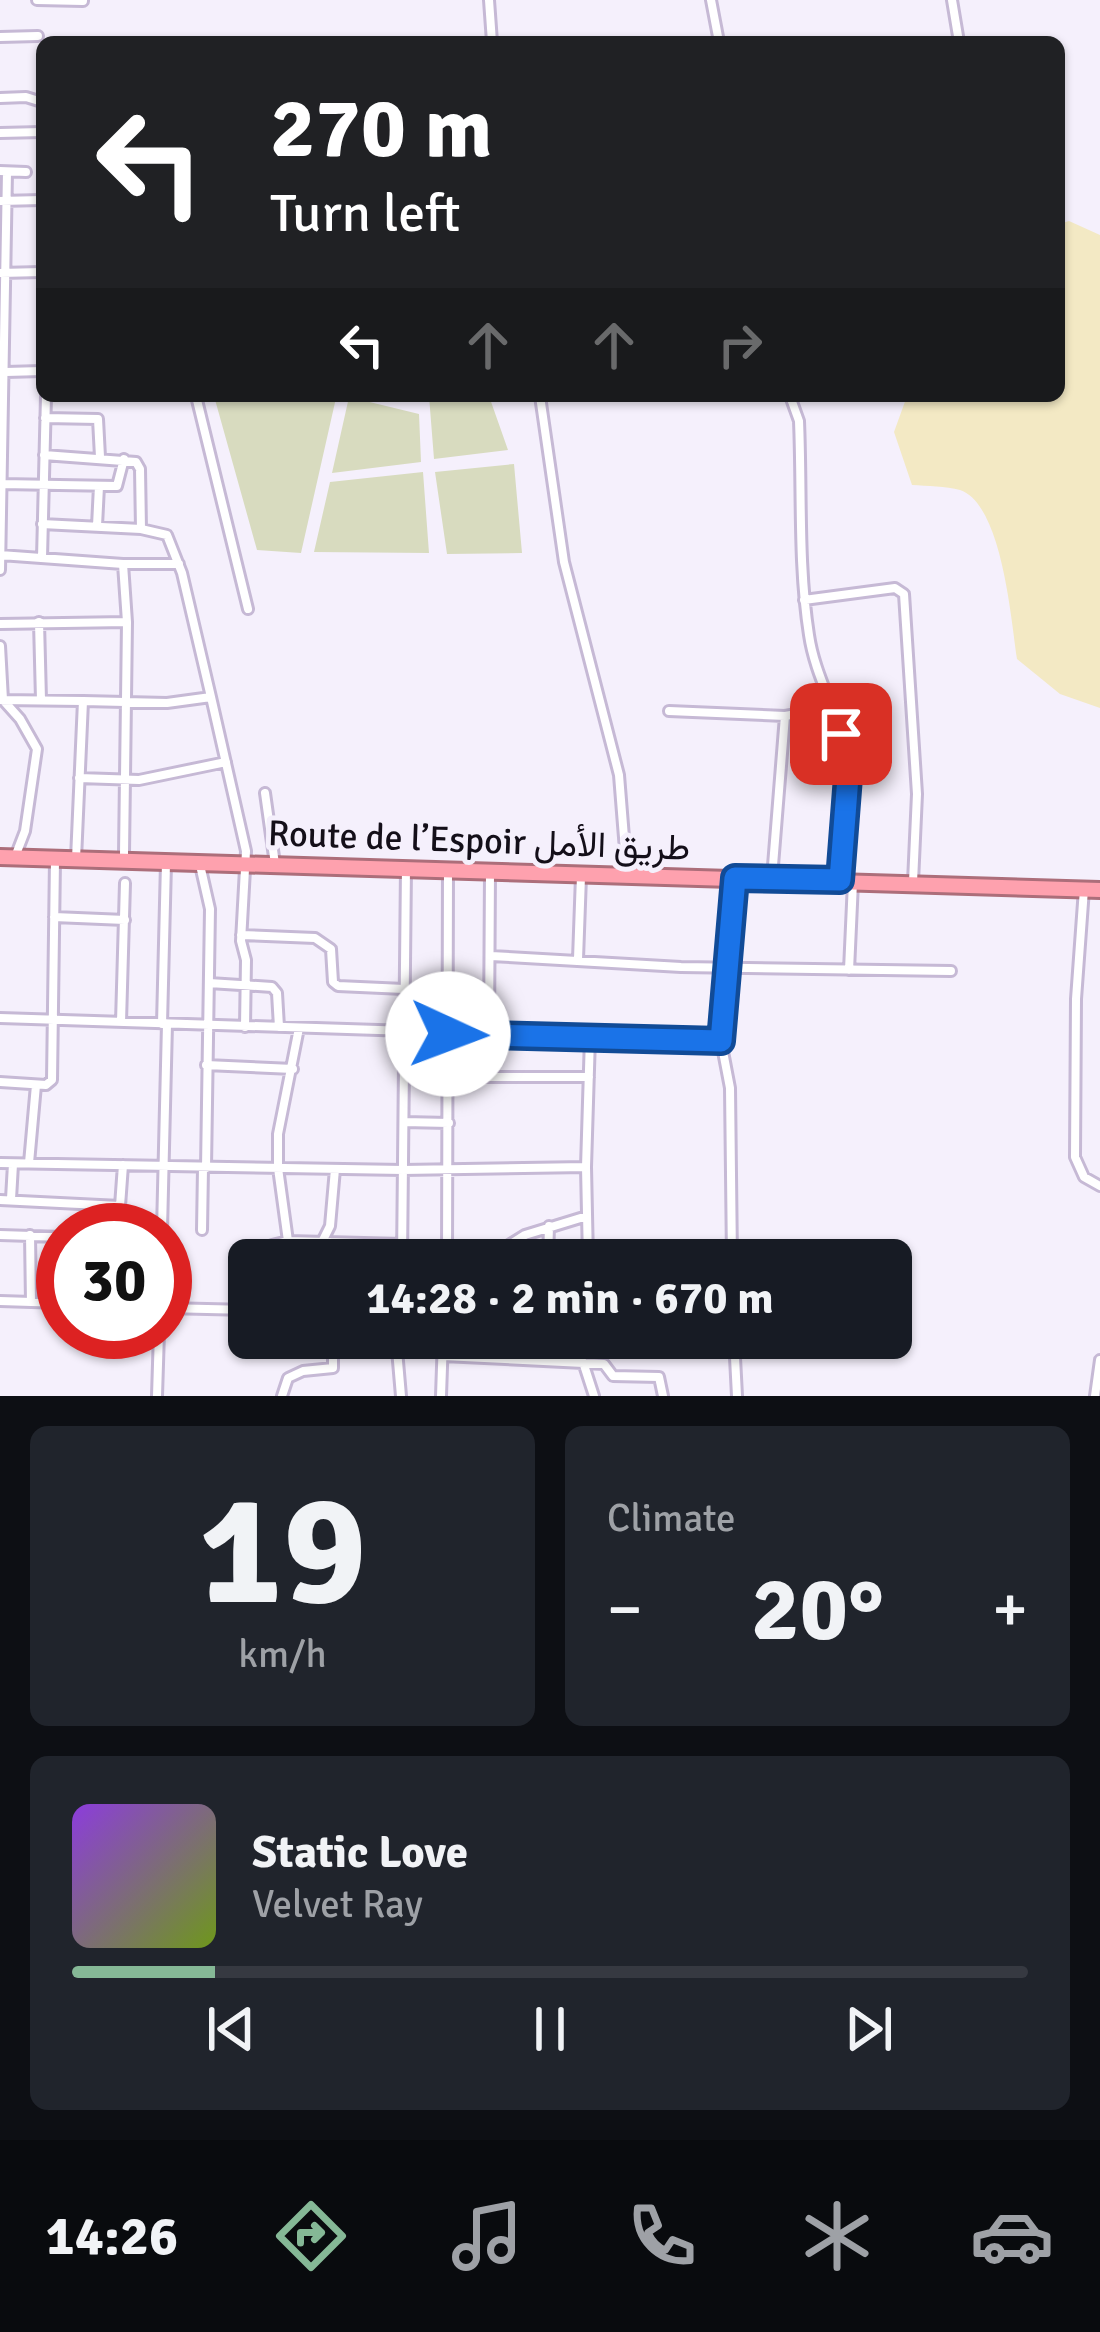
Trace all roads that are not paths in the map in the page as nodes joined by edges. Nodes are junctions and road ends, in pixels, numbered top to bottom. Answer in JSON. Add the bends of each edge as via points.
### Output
{"nodes":[{"id":1,"x":37,"y":0,"type":"edge"},
{"id":2,"x":489,"y":0,"type":"edge"},
{"id":3,"x":711,"y":0,"type":"edge"},
{"id":4,"x":952,"y":0,"type":"edge"},
{"id":5,"x":83,"y":1,"type":"edge"},
{"id":6,"x":36,"y":36,"type":"edge"},
{"id":7,"x":492,"y":36,"type":"edge"},
{"id":8,"x":718,"y":36,"type":"edge"},
{"id":9,"x":958,"y":36,"type":"edge"},
{"id":10,"x":0,"y":37,"type":"edge"},
{"id":11,"x":0,"y":98,"type":"edge"},
{"id":12,"x":36,"y":100,"type":"edge"},
{"id":13,"x":36,"y":132,"type":"edge"},
{"id":14,"x":0,"y":133,"type":"edge"},
{"id":15,"x":3,"y":171,"type":"edge"},
{"id":16,"x":26,"y":172,"type":"dead end"},
{"id":17,"x":36,"y":200,"type":"edge"},
{"id":18,"x":3,"y":201,"type":"edge"},
{"id":19,"x":3,"y":234,"type":"edge"},
{"id":20,"x":36,"y":272,"type":"edge"},
{"id":21,"x":4,"y":273,"type":"edge"},
{"id":22,"x":4,"y":366,"type":"edge"},
{"id":23,"x":36,"y":370,"type":"edge"},
{"id":24,"x":46,"y":402,"type":"edge"},
{"id":25,"x":197,"y":402,"type":"edge"},
{"id":26,"x":541,"y":402,"type":"edge"},
{"id":27,"x":792,"y":402,"type":"edge"},
{"id":28,"x":45,"y":418,"type":"junction"},
{"id":29,"x":2,"y":446,"type":"edge"},
{"id":30,"x":44,"y":455,"type":"junction"},
{"id":31,"x":100,"y":457,"type":"junction"},
{"id":32,"x":124,"y":459,"type":"junction"},
{"id":33,"x":2,"y":483,"type":"edge"},
{"id":34,"x":42,"y":483,"type":"junction"},
{"id":35,"x":99,"y":486,"type":"junction"},
{"id":36,"x":42,"y":524,"type":"junction"},
{"id":37,"x":97,"y":526,"type":"junction"},
{"id":38,"x":141,"y":529,"type":"junction"},
{"id":39,"x":0,"y":555,"type":"edge"},
{"id":40,"x":42,"y":558,"type":"junction"},
{"id":41,"x":123,"y":564,"type":"junction"},
{"id":42,"x":179,"y":564,"type":"junction"},
{"id":43,"x":0,"y":570,"type":"edge"},
{"id":44,"x":804,"y":599,"type":"junction"},
{"id":45,"x":248,"y":610,"type":"dead end"},
{"id":46,"x":39,"y":622,"type":"junction"},
{"id":47,"x":127,"y":622,"type":"junction"},
{"id":48,"x":0,"y":624,"type":"edge"},
{"id":49,"x":0,"y":646,"type":"edge"},
{"id":50,"x":211,"y":697,"type":"junction"},
{"id":51,"x":2,"y":700,"type":"edge"},
{"id":52,"x":41,"y":700,"type":"junction"},
{"id":53,"x":83,"y":701,"type":"junction"},
{"id":54,"x":126,"y":703,"type":"junction"},
{"id":55,"x":831,"y":708,"type":"junction"},
{"id":56,"x":669,"y":711,"type":"dead end"},
{"id":57,"x":785,"y":716,"type":"junction"},
{"id":58,"x":226,"y":762,"type":"junction"},
{"id":59,"x":80,"y":778,"type":"junction"},
{"id":60,"x":126,"y":781,"type":"junction"},
{"id":61,"x":265,"y":793,"type":"dead end"},
{"id":62,"x":124,"y":854,"type":"dead end"},
{"id":63,"x":8,"y":857,"type":"edge"},
{"id":64,"x":55,"y":859,"type":"junction"},
{"id":65,"x":76,"y":859,"type":"junction"},
{"id":66,"x":166,"y":862,"type":"junction"},
{"id":67,"x":199,"y":862,"type":"junction"},
{"id":68,"x":247,"y":864,"type":"junction"},
{"id":69,"x":276,"y":865,"type":"junction"},
{"id":70,"x":406,"y":867,"type":"junction"},
{"id":71,"x":448,"y":868,"type":"junction"},
{"id":72,"x":490,"y":871,"type":"junction"},
{"id":73,"x":581,"y":874,"type":"junction"},
{"id":74,"x":627,"y":875,"type":"junction"},
{"id":75,"x":735,"y":878,"type":"junction"},
{"id":76,"x":772,"y":878,"type":"junction"},
{"id":77,"x":846,"y":880,"type":"junction"},
{"id":78,"x":913,"y":882,"type":"junction"},
{"id":79,"x":125,"y":884,"type":"dead end"},
{"id":80,"x":1092,"y":890,"type":"edge"},
{"id":81,"x":54,"y":917,"type":"junction"},
{"id":82,"x":124,"y":920,"type":"junction"},
{"id":83,"x":241,"y":934,"type":"junction"},
{"id":84,"x":491,"y":956,"type":"junction"},
{"id":85,"x":578,"y":959,"type":"junction"},
{"id":86,"x":730,"y":968,"type":"junction"},
{"id":87,"x":850,"y":970,"type":"junction"},
{"id":88,"x":951,"y":970,"type":"dead end"},
{"id":89,"x":209,"y":983,"type":"junction"},
{"id":90,"x":246,"y":984,"type":"junction"},
{"id":91,"x":404,"y":989,"type":"junction"},
{"id":92,"x":448,"y":1000,"type":"junction"},
{"id":93,"x":490,"y":1002,"type":"junction"},
{"id":94,"x":0,"y":1018,"type":"edge"},
{"id":95,"x":51,"y":1020,"type":"junction"},
{"id":96,"x":122,"y":1022,"type":"junction"},
{"id":97,"x":165,"y":1024,"type":"junction"},
{"id":98,"x":207,"y":1025,"type":"junction"},
{"id":99,"x":244,"y":1027,"type":"junction"},
{"id":100,"x":279,"y":1027,"type":"junction"},
{"id":101,"x":299,"y":1028,"type":"junction"},
{"id":102,"x":404,"y":1031,"type":"junction"},
{"id":103,"x":448,"y":1034,"type":"junction"},
{"id":104,"x":489,"y":1035,"type":"junction"},
{"id":105,"x":590,"y":1036,"type":"junction"},
{"id":106,"x":721,"y":1041,"type":"junction"},
{"id":107,"x":206,"y":1065,"type":"junction"},
{"id":108,"x":293,"y":1069,"type":"junction"},
{"id":109,"x":448,"y":1077,"type":"junction"},
{"id":110,"x":589,"y":1077,"type":"junction"},
{"id":111,"x":0,"y":1082,"type":"edge"},
{"id":112,"x":36,"y":1085,"type":"junction"},
{"id":113,"x":404,"y":1122,"type":"junction"},
{"id":114,"x":449,"y":1124,"type":"junction"},
{"id":115,"x":0,"y":1163,"type":"edge"},
{"id":116,"x":29,"y":1163,"type":"junction"},
{"id":117,"x":13,"y":1164,"type":"junction"},
{"id":118,"x":123,"y":1165,"type":"junction"},
{"id":119,"x":164,"y":1166,"type":"junction"},
{"id":120,"x":204,"y":1168,"type":"junction"},
{"id":121,"x":278,"y":1168,"type":"junction"},
{"id":122,"x":586,"y":1168,"type":"junction"},
{"id":123,"x":335,"y":1169,"type":"junction"},
{"id":124,"x":403,"y":1170,"type":"junction"},
{"id":125,"x":448,"y":1170,"type":"junction"},
{"id":126,"x":1100,"y":1186,"type":"edge"},
{"id":127,"x":6,"y":1200,"type":"edge"},
{"id":128,"x":63,"y":1203,"type":"edge"},
{"id":129,"x":120,"y":1203,"type":"edge"},
{"id":130,"x":163,"y":1203,"type":"edge"},
{"id":131,"x":587,"y":1216,"type":"junction"},
{"id":132,"x":549,"y":1226,"type":"junction"},
{"id":133,"x":202,"y":1230,"type":"dead end"},
{"id":134,"x":0,"y":1234,"type":"edge"},
{"id":135,"x":30,"y":1235,"type":"junction"},
{"id":136,"x":36,"y":1235,"type":"edge"},
{"id":137,"x":287,"y":1239,"type":"edge"},
{"id":138,"x":327,"y":1239,"type":"edge"},
{"id":139,"x":402,"y":1239,"type":"edge"},
{"id":140,"x":447,"y":1239,"type":"edge"},
{"id":141,"x":517,"y":1239,"type":"edge"},
{"id":142,"x":549,"y":1239,"type":"edge"},
{"id":143,"x":588,"y":1239,"type":"edge"},
{"id":144,"x":732,"y":1239,"type":"edge"},
{"id":145,"x":0,"y":1301,"type":"edge"},
{"id":146,"x":31,"y":1302,"type":"junction"},
{"id":147,"x":36,"y":1302,"type":"edge"},
{"id":148,"x":192,"y":1309,"type":"edge"},
{"id":149,"x":228,"y":1310,"type":"edge"},
{"id":150,"x":158,"y":1359,"type":"edge"},
{"id":151,"x":333,"y":1359,"type":"edge"},
{"id":152,"x":398,"y":1359,"type":"edge"},
{"id":153,"x":443,"y":1359,"type":"edge"},
{"id":154,"x":534,"y":1359,"type":"edge"},
{"id":155,"x":735,"y":1359,"type":"edge"},
{"id":156,"x":1100,"y":1360,"type":"edge"},
{"id":157,"x":579,"y":1361,"type":"junction"},
{"id":158,"x":157,"y":1396,"type":"edge"},
{"id":159,"x":282,"y":1396,"type":"edge"},
{"id":160,"x":401,"y":1396,"type":"edge"},
{"id":161,"x":441,"y":1396,"type":"edge"},
{"id":162,"x":594,"y":1396,"type":"edge"},
{"id":163,"x":663,"y":1396,"type":"edge"},
{"id":164,"x":737,"y":1396,"type":"edge"},
{"id":165,"x":1095,"y":1396,"type":"edge"}],
"edges":[{"from":1,"to":5,"type":"street"},
{"from":2,"to":7,"type":"street"},
{"from":3,"to":8,"type":"street"},
{"from":4,"to":9,"type":"street"},
{"from":6,"to":10,"type":"street"},
{"from":11,"to":12,"type":"street"},
{"from":13,"to":14,"type":"street"},
{"from":15,"to":16,"type":"street"},
{"from":15,"to":18,"type":"street"},
{"from":17,"to":18,"type":"street"},
{"from":18,"to":19,"type":"street"},
{"from":19,"to":21,"type":"street"},
{"from":20,"to":21,"type":"street"},
{"from":21,"to":22,"type":"street"},
{"from":22,"to":23,"type":"street"},
{"from":22,"to":29,"type":"street"},
{"from":24,"to":28,"type":"street"},
{"from":25,"to":45,"type":"street"},
{"from":26,"to":74,"type":"street","via":[[564,562],[619,775]]},
{"from":27,"to":44,"type":"street"},
{"from":28,"to":30,"type":"street"},
{"from":28,"to":31,"type":"street","via":[[98,419]]},
{"from":29,"to":33,"type":"street"},
{"from":30,"to":31,"type":"street"},
{"from":30,"to":34,"type":"street"},
{"from":31,"to":32,"type":"street"},
{"from":32,"to":35,"type":"street","via":[[120,485]]},
{"from":32,"to":38,"type":"street","via":[[139,466]]},
{"from":33,"to":34,"type":"street"},
{"from":33,"to":39,"type":"street"},
{"from":34,"to":35,"type":"street"},
{"from":34,"to":36,"type":"street"},
{"from":35,"to":37,"type":"street"},
{"from":36,"to":37,"type":"street"},
{"from":36,"to":40,"type":"street"},
{"from":37,"to":38,"type":"street"},
{"from":38,"to":42,"type":"street","via":[[167,536]]},
{"from":39,"to":40,"type":"street"},
{"from":39,"to":43,"type":"street"},
{"from":40,"to":41,"type":"street"},
{"from":41,"to":42,"type":"street"},
{"from":41,"to":47,"type":"street"},
{"from":42,"to":50,"type":"street"},
{"from":44,"to":55,"type":"street","via":[[815,670]]},
{"from":44,"to":78,"type":"street","via":[[895,588],[904,594],[917,794]]},
{"from":46,"to":47,"type":"street"},
{"from":46,"to":48,"type":"street"},
{"from":46,"to":52,"type":"street"},
{"from":47,"to":54,"type":"street"},
{"from":49,"to":51,"type":"street"},
{"from":50,"to":54,"type":"street"},
{"from":50,"to":58,"type":"street"},
{"from":51,"to":52,"type":"street"},
{"from":51,"to":63,"type":"street","via":[[37,749],[25,831]]},
{"from":52,"to":53,"type":"street"},
{"from":53,"to":54,"type":"street"},
{"from":53,"to":59,"type":"street"},
{"from":54,"to":60,"type":"street"},
{"from":55,"to":57,"type":"street"},
{"from":55,"to":77,"type":"street","via":[[848,777]]},
{"from":56,"to":57,"type":"street"},
{"from":57,"to":76,"type":"street"},
{"from":58,"to":60,"type":"street"},
{"from":58,"to":68,"type":"street"},
{"from":59,"to":60,"type":"street"},
{"from":59,"to":65,"type":"street"},
{"from":60,"to":62,"type":"street"},
{"from":61,"to":69,"type":"street"},
{"from":63,"to":64,"type":"highway","name":"Route de l’Espoir طريق الأمل"},
{"from":64,"to":65,"type":"highway","name":"Route de l’Espoir طريق الأمل"},
{"from":64,"to":81,"type":"street"},
{"from":65,"to":66,"type":"highway","name":"Route de l’Espoir طريق الأمل"},
{"from":66,"to":67,"type":"highway","name":"Route de l’Espoir طريق الأمل"},
{"from":66,"to":97,"type":"street"},
{"from":67,"to":68,"type":"highway","name":"Route de l’Espoir طريق الأمل"},
{"from":67,"to":89,"type":"street","via":[[210,909]]},
{"from":68,"to":69,"type":"highway","name":"Route de l’Espoir طريق الأمل"},
{"from":68,"to":83,"type":"street"},
{"from":69,"to":70,"type":"highway","name":"Route de l’Espoir طريق الأمل"},
{"from":70,"to":71,"type":"highway","name":"Route de l’Espoir طريق الأمل"},
{"from":70,"to":91,"type":"street"},
{"from":71,"to":72,"type":"highway","name":"Route de l’Espoir طريق الأمل"},
{"from":71,"to":92,"type":"street"},
{"from":72,"to":73,"type":"highway","name":"Route de l’Espoir طريق الأمل"},
{"from":72,"to":84,"type":"street"},
{"from":73,"to":74,"type":"highway","name":"Route de l’Espoir طريق الأمل"},
{"from":73,"to":85,"type":"street"},
{"from":74,"to":75,"type":"highway","name":"Route de l’Espoir طريق الأمل"},
{"from":75,"to":76,"type":"highway","name":"Route de l’Espoir طريق الأمل"},
{"from":75,"to":86,"type":"street"},
{"from":76,"to":77,"type":"highway","name":"Route de l’Espoir طريق الأمل"},
{"from":77,"to":78,"type":"highway","name":"Route de l’Espoir طريق الأمل"},
{"from":77,"to":87,"type":"street"},
{"from":78,"to":80,"type":"highway","name":"Route de l’Espoir طريق الأمل"},
{"from":79,"to":82,"type":"street"},
{"from":80,"to":126,"type":"street","via":[[1076,999],[1075,1157],[1084,1177]]},
{"from":81,"to":82,"type":"street"},
{"from":81,"to":95,"type":"street"},
{"from":82,"to":96,"type":"street"},
{"from":83,"to":90,"type":"street"},
{"from":83,"to":91,"type":"street","via":[[315,938],[331,949],[338,986]]},
{"from":84,"to":85,"type":"street"},
{"from":84,"to":93,"type":"street"},
{"from":85,"to":86,"type":"street"},
{"from":86,"to":87,"type":"street"},
{"from":86,"to":106,"type":"street"},
{"from":87,"to":88,"type":"street"},
{"from":89,"to":90,"type":"street"},
{"from":89,"to":98,"type":"street"},
{"from":90,"to":99,"type":"street"},
{"from":90,"to":100,"type":"street","via":[[277,992]]},
{"from":91,"to":102,"type":"street"},
{"from":92,"to":93,"type":"street"},
{"from":92,"to":103,"type":"street"},
{"from":93,"to":104,"type":"street"},
{"from":94,"to":95,"type":"street"},
{"from":95,"to":96,"type":"street"},
{"from":95,"to":112,"type":"street","via":[[52,1081]]},
{"from":96,"to":97,"type":"street"},
{"from":97,"to":98,"type":"street"},
{"from":97,"to":119,"type":"street"},
{"from":98,"to":99,"type":"street"},
{"from":98,"to":107,"type":"street"},
{"from":99,"to":100,"type":"street"},
{"from":100,"to":101,"type":"street"},
{"from":101,"to":102,"type":"street"},
{"from":101,"to":108,"type":"street"},
{"from":102,"to":103,"type":"street"},
{"from":102,"to":113,"type":"street"},
{"from":103,"to":104,"type":"street"},
{"from":103,"to":109,"type":"street"},
{"from":104,"to":105,"type":"street"},
{"from":105,"to":106,"type":"street"},
{"from":105,"to":110,"type":"street"},
{"from":106,"to":144,"type":"street","via":[[730,1088]]},
{"from":107,"to":108,"type":"street"},
{"from":107,"to":120,"type":"street"},
{"from":108,"to":121,"type":"street"},
{"from":109,"to":110,"type":"street"},
{"from":109,"to":114,"type":"street"},
{"from":110,"to":122,"type":"street"},
{"from":111,"to":112,"type":"street"},
{"from":112,"to":116,"type":"street"},
{"from":113,"to":114,"type":"street"},
{"from":113,"to":124,"type":"street"},
{"from":114,"to":125,"type":"street"},
{"from":115,"to":117,"type":"street"},
{"from":116,"to":117,"type":"street"},
{"from":116,"to":118,"type":"street"},
{"from":117,"to":127,"type":"street"},
{"from":118,"to":119,"type":"street"},
{"from":118,"to":129,"type":"street"},
{"from":119,"to":120,"type":"street"},
{"from":119,"to":130,"type":"street"},
{"from":120,"to":121,"type":"street"},
{"from":120,"to":133,"type":"street"},
{"from":121,"to":123,"type":"street"},
{"from":121,"to":137,"type":"street"},
{"from":122,"to":125,"type":"street"},
{"from":122,"to":131,"type":"street"},
{"from":123,"to":124,"type":"street"},
{"from":123,"to":138,"type":"street"},
{"from":124,"to":125,"type":"street"},
{"from":124,"to":139,"type":"street"},
{"from":125,"to":140,"type":"street"},
{"from":127,"to":128,"type":"street"},
{"from":131,"to":132,"type":"street"},
{"from":131,"to":143,"type":"street"},
{"from":132,"to":141,"type":"street"},
{"from":132,"to":142,"type":"street"},
{"from":134,"to":135,"type":"street"},
{"from":135,"to":136,"type":"street"},
{"from":135,"to":146,"type":"street"},
{"from":145,"to":146,"type":"street"},
{"from":146,"to":147,"type":"street"},
{"from":148,"to":149,"type":"street"},
{"from":150,"to":158,"type":"street"},
{"from":151,"to":159,"type":"street","via":[[333,1368],[288,1378]]},
{"from":152,"to":160,"type":"street"},
{"from":153,"to":161,"type":"street"},
{"from":154,"to":157,"type":"street"},
{"from":155,"to":164,"type":"street"},
{"from":156,"to":165,"type":"street"},
{"from":157,"to":162,"type":"street"},
{"from":157,"to":163,"type":"street","via":[[604,1364],[613,1376],[659,1377]]}]}
